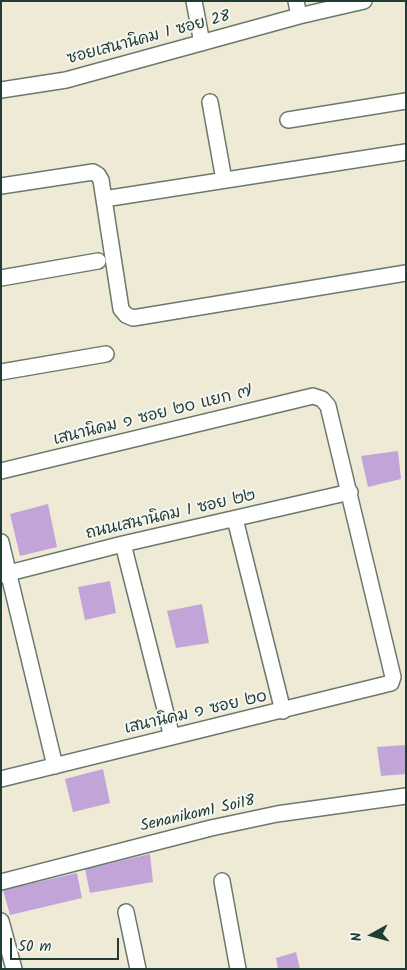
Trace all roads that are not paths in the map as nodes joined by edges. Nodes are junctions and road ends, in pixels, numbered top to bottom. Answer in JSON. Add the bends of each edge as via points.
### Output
{"nodes":[{"id":1,"x":194,"y":1,"type":"edge"},
{"id":2,"x":364,"y":1,"type":"edge"},
{"id":3,"x":298,"y":9,"type":"edge"},
{"id":4,"x":202,"y":43,"type":"junction"},
{"id":5,"x":1,"y":90,"type":"edge"},
{"id":6,"x":210,"y":102,"type":"dead end"},
{"id":7,"x":406,"y":102,"type":"edge"},
{"id":8,"x":288,"y":120,"type":"dead end"},
{"id":9,"x":406,"y":152,"type":"edge"},
{"id":10,"x":224,"y":180,"type":"junction"},
{"id":11,"x":1,"y":186,"type":"edge"},
{"id":12,"x":104,"y":199,"type":"junction"},
{"id":13,"x":98,"y":261,"type":"dead end"},
{"id":14,"x":406,"y":273,"type":"edge"},
{"id":15,"x":1,"y":278,"type":"edge"},
{"id":16,"x":106,"y":354,"type":"dead end"},
{"id":17,"x":1,"y":372,"type":"edge"},
{"id":18,"x":1,"y":471,"type":"edge"},
{"id":19,"x":350,"y":492,"type":"junction"},
{"id":20,"x":235,"y":519,"type":"junction"},
{"id":21,"x":1,"y":542,"type":"edge"},
{"id":22,"x":123,"y":544,"type":"junction"},
{"id":23,"x":4,"y":574,"type":"edge"},
{"id":24,"x":283,"y":711,"type":"junction"},
{"id":25,"x":172,"y":737,"type":"junction"},
{"id":26,"x":55,"y":766,"type":"junction"},
{"id":27,"x":1,"y":779,"type":"edge"},
{"id":28,"x":406,"y":796,"type":"edge"},
{"id":29,"x":222,"y":881,"type":"dead end"},
{"id":30,"x":1,"y":882,"type":"edge"},
{"id":31,"x":126,"y":912,"type":"dead end"},
{"id":32,"x":1,"y":922,"type":"edge"},
{"id":33,"x":14,"y":969,"type":"edge"},
{"id":34,"x":138,"y":969,"type":"edge"},
{"id":35,"x":238,"y":969,"type":"edge"}],
"edges":[{"from":1,"to":4,"type":"street"},
{"from":2,"to":3,"type":"street","name":"ซอยเสนานิคม 1 ซอย 28"},
{"from":3,"to":4,"type":"street","name":"ซอยเสนานิคม 1 ซอย 28"},
{"from":4,"to":5,"type":"street","name":"ซอยเสนานิคม 1 ซอย 28","via":[[66,80]]},
{"from":6,"to":10,"type":"street"},
{"from":7,"to":8,"type":"street"},
{"from":9,"to":10,"type":"street"},
{"from":10,"to":12,"type":"street"},
{"from":11,"to":12,"type":"street","via":[[93,172],[102,180]]},
{"from":12,"to":14,"type":"street","via":[[121,309],[133,318]]},
{"from":13,"to":15,"type":"street"},
{"from":16,"to":17,"type":"street"},
{"from":18,"to":19,"type":"street","name":"เสนานิคม ๑ ซอย ๒๐ แยก ๗","via":[[313,396],[328,406]]},
{"from":19,"to":20,"type":"street","name":"ถนนเสนานิคม 1 ซอย ๒๒"},
{"from":19,"to":24,"type":"street","name":"เสนานิคม ๑ ซอย ๒๐","via":[[393,677],[391,683]]},
{"from":20,"to":22,"type":"street","name":"ถนนเสนานิคม 1 ซอย ๒๒"},
{"from":20,"to":24,"type":"street"},
{"from":21,"to":23,"type":"street"},
{"from":22,"to":23,"type":"street","name":"ถนนเสนานิคม 1 ซอย ๒๒"},
{"from":22,"to":25,"type":"street"},
{"from":23,"to":26,"type":"street"},
{"from":24,"to":25,"type":"street","name":"เสนานิคม ๑ ซอย ๒๐"},
{"from":25,"to":26,"type":"street","name":"เสนานิคม ๑ ซอย ๒๐"},
{"from":26,"to":27,"type":"street","name":"เสนานิคม ๑ ซอย ๒๐"},
{"from":28,"to":30,"type":"street","name":"Senanikom1 Soi18","via":[[277,814]]},
{"from":29,"to":35,"type":"street"},
{"from":31,"to":34,"type":"street"},
{"from":32,"to":33,"type":"street"}]}
